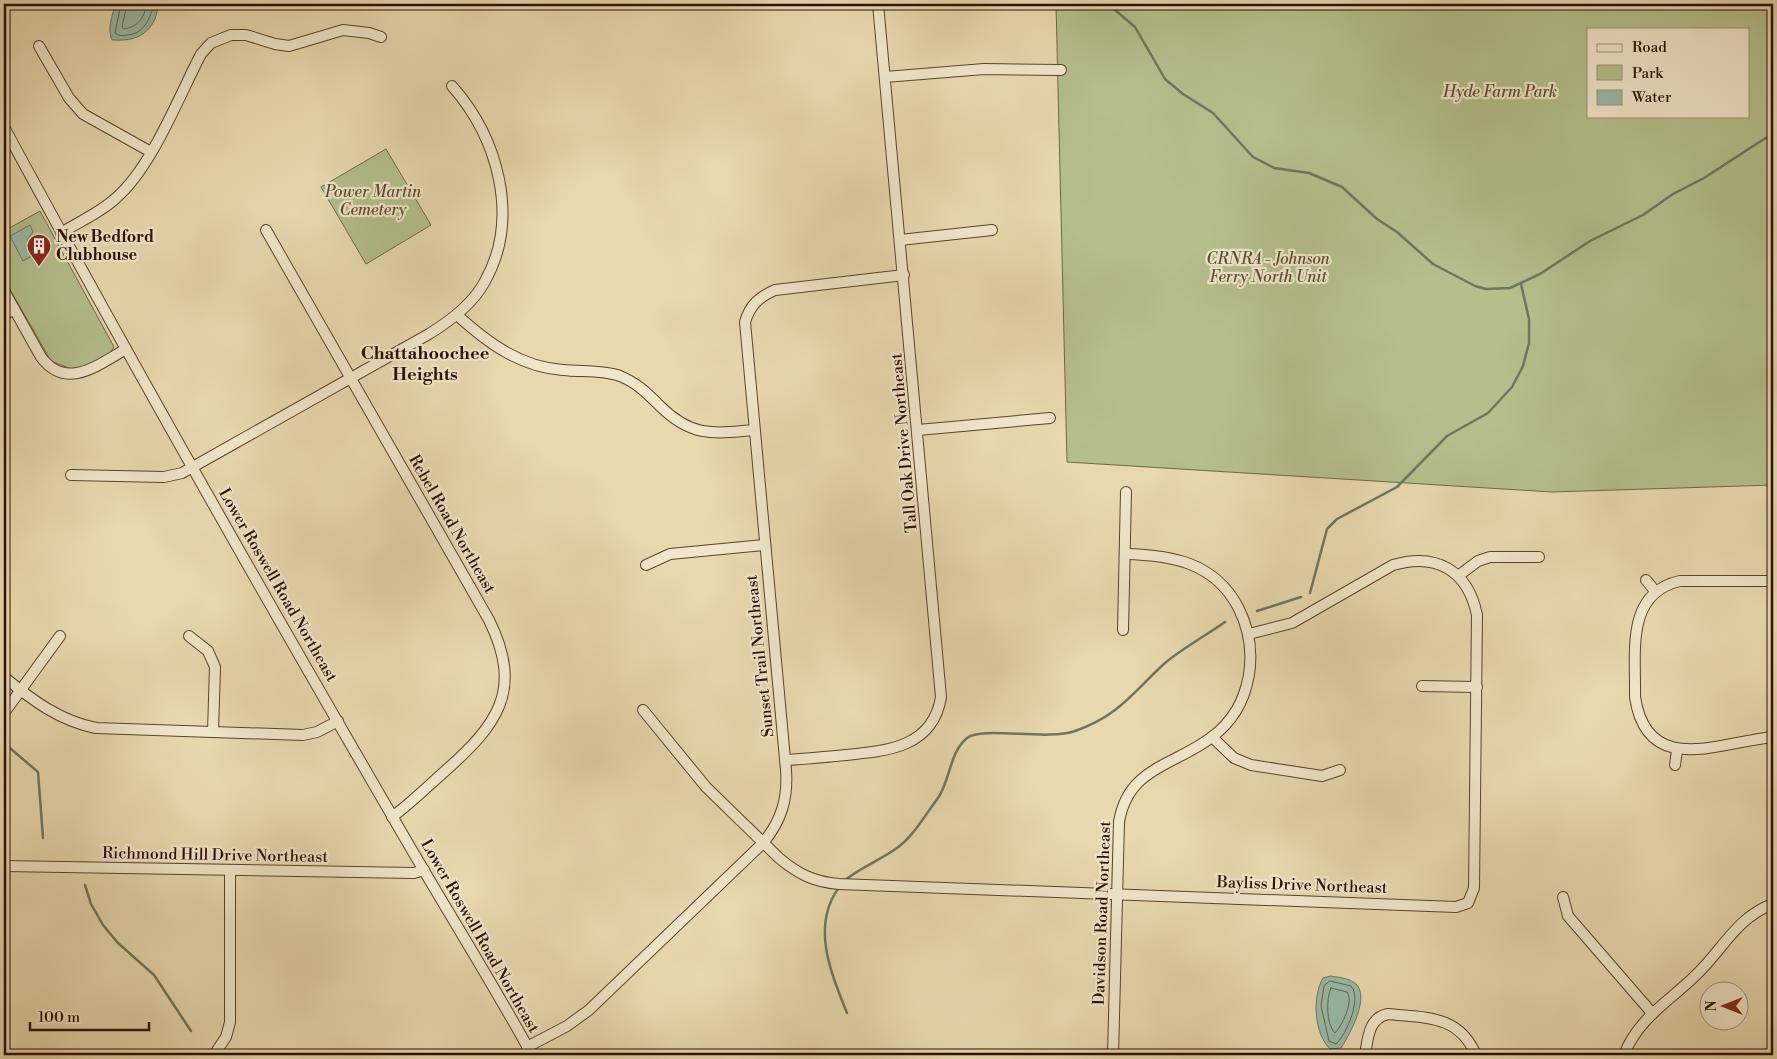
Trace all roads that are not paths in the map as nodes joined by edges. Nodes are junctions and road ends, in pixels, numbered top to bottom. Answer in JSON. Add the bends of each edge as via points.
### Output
{"nodes":[{"id":1,"x":878,"y":4,"type":"edge"},
{"id":2,"x":381,"y":37,"type":"dead end"},
{"id":3,"x":40,"y":46,"type":"dead end"},
{"id":4,"x":1061,"y":70,"type":"dead end"},
{"id":5,"x":885,"y":76,"type":"junction"},
{"id":6,"x":452,"y":86,"type":"dead end"},
{"id":7,"x":4,"y":127,"type":"edge"},
{"id":8,"x":152,"y":152,"type":"junction"},
{"id":9,"x":266,"y":230,"type":"dead end"},
{"id":10,"x":992,"y":230,"type":"dead end"},
{"id":11,"x":61,"y":233,"type":"junction"},
{"id":12,"x":900,"y":240,"type":"junction"},
{"id":13,"x":904,"y":275,"type":"junction"},
{"id":14,"x":4,"y":291,"type":"edge"},
{"id":15,"x":14,"y":309,"type":"junction"},
{"id":16,"x":4,"y":315,"type":"edge"},
{"id":17,"x":457,"y":315,"type":"junction"},
{"id":18,"x":126,"y":350,"type":"junction"},
{"id":19,"x":352,"y":378,"type":"junction"},
{"id":20,"x":1050,"y":418,"type":"dead end"},
{"id":21,"x":754,"y":430,"type":"junction"},
{"id":22,"x":918,"y":430,"type":"junction"},
{"id":23,"x":193,"y":467,"type":"junction"},
{"id":24,"x":71,"y":475,"type":"dead end"},
{"id":25,"x":1126,"y":492,"type":"dead end"},
{"id":26,"x":764,"y":545,"type":"junction"},
{"id":27,"x":1125,"y":554,"type":"junction"},
{"id":28,"x":1539,"y":557,"type":"dead end"},
{"id":29,"x":646,"y":565,"type":"dead end"},
{"id":30,"x":1458,"y":576,"type":"junction"},
{"id":31,"x":1646,"y":580,"type":"dead end"},
{"id":32,"x":1773,"y":581,"type":"edge"},
{"id":33,"x":1655,"y":591,"type":"junction"},
{"id":34,"x":1123,"y":630,"type":"dead end"},
{"id":35,"x":1249,"y":634,"type":"junction"},
{"id":36,"x":60,"y":636,"type":"dead end"},
{"id":37,"x":189,"y":636,"type":"dead end"},
{"id":38,"x":4,"y":677,"type":"edge"},
{"id":39,"x":1422,"y":686,"type":"dead end"},
{"id":40,"x":1477,"y":687,"type":"junction"},
{"id":41,"x":20,"y":690,"type":"junction"},
{"id":42,"x":643,"y":710,"type":"dead end"},
{"id":43,"x":4,"y":713,"type":"edge"},
{"id":44,"x":338,"y":721,"type":"junction"},
{"id":45,"x":213,"y":732,"type":"junction"},
{"id":46,"x":1212,"y":737,"type":"junction"},
{"id":47,"x":1773,"y":737,"type":"edge"},
{"id":48,"x":1677,"y":750,"type":"junction"},
{"id":49,"x":785,"y":760,"type":"junction"},
{"id":50,"x":1675,"y":765,"type":"dead end"},
{"id":51,"x":1340,"y":770,"type":"dead end"},
{"id":52,"x":392,"y":817,"type":"junction"},
{"id":53,"x":763,"y":843,"type":"junction"},
{"id":54,"x":4,"y":866,"type":"edge"},
{"id":55,"x":424,"y":870,"type":"junction"},
{"id":56,"x":230,"y":871,"type":"junction"},
{"id":57,"x":1117,"y":894,"type":"junction"},
{"id":58,"x":1564,"y":897,"type":"dead end"},
{"id":59,"x":1773,"y":904,"type":"edge"},
{"id":60,"x":1652,"y":1013,"type":"junction"},
{"id":61,"x":529,"y":1051,"type":"edge"},
{"id":62,"x":214,"y":1055,"type":"edge"},
{"id":63,"x":1112,"y":1055,"type":"edge"},
{"id":64,"x":1365,"y":1055,"type":"edge"},
{"id":65,"x":1476,"y":1055,"type":"edge"},
{"id":66,"x":1624,"y":1055,"type":"edge"}],
"edges":[{"from":1,"to":5,"type":"street","name":"Tall Oak Drive Northeast"},
{"from":2,"to":8,"type":"street","via":[[343,30],[289,46],[246,34],[224,36],[200,54]]},
{"from":3,"to":8,"type":"street","via":[[69,98],[83,114]]},
{"from":4,"to":5,"type":"street","via":[[984,69]]},
{"from":5,"to":12,"type":"street","name":"Tall Oak Drive Northeast"},
{"from":6,"to":17,"type":"street","via":[[479,121],[491,150],[500,186],[502,221],[496,258],[484,284]]},
{"from":7,"to":11,"type":"street","name":"Lower Roswell Road Northeast"},
{"from":8,"to":11,"type":"street","via":[[116,199]]},
{"from":9,"to":19,"type":"street","name":"Rebel Road Northeast"},
{"from":10,"to":12,"type":"street"},
{"from":11,"to":18,"type":"street","name":"Lower Roswell Road Northeast"},
{"from":12,"to":13,"type":"street","name":"Tall Oak Drive Northeast"},
{"from":13,"to":21,"type":"street","name":"Sunset Trail Northeast","via":[[788,287],[764,295],[751,306],[745,331]]},
{"from":13,"to":22,"type":"street","name":"Tall Oak Drive Northeast"},
{"from":14,"to":15,"type":"street"},
{"from":15,"to":16,"type":"street"},
{"from":15,"to":18,"type":"street","via":[[45,363],[63,373],[84,372]]},
{"from":17,"to":19,"type":"street"},
{"from":17,"to":21,"type":"street","via":[[491,344],[526,363],[614,374],[630,380],[671,417],[692,429],[708,433]]},
{"from":18,"to":23,"type":"street","name":"Lower Roswell Road Northeast"},
{"from":19,"to":23,"type":"street"},
{"from":19,"to":52,"type":"street","name":"Rebel Road Northeast","via":[[489,620],[504,664],[505,680],[499,708],[486,731],[467,752]]},
{"from":20,"to":22,"type":"street"},
{"from":21,"to":26,"type":"street","name":"Sunset Trail Northeast"},
{"from":22,"to":49,"type":"street","name":"Tall Oak Drive Northeast","via":[[941,679],[939,707],[926,729],[899,748]]},
{"from":23,"to":24,"type":"street","via":[[164,477]]},
{"from":23,"to":44,"type":"street","name":"Lower Roswell Road Northeast"},
{"from":25,"to":27,"type":"street"},
{"from":26,"to":29,"type":"street","via":[[670,554]]},
{"from":26,"to":49,"type":"street","name":"Sunset Trail Northeast"},
{"from":27,"to":34,"type":"street"},
{"from":27,"to":35,"type":"street","name":"Davidson Road Northeast","via":[[1163,556],[1192,563],[1228,592]]},
{"from":28,"to":30,"type":"street","via":[[1484,559]]},
{"from":30,"to":35,"type":"street","name":"Bayliss Drive Northeast","via":[[1433,562],[1404,562],[1385,569],[1292,623]]},
{"from":30,"to":40,"type":"street","name":"Bayliss Drive Northeast","via":[[1468,587],[1478,615]]},
{"from":31,"to":33,"type":"street"},
{"from":32,"to":33,"type":"street","via":[[1685,580],[1669,583]]},
{"from":33,"to":48,"type":"street","via":[[1638,619],[1635,696],[1646,727],[1663,743]]},
{"from":35,"to":46,"type":"street","name":"Davidson Road Northeast","via":[[1251,666],[1246,690],[1233,714]]},
{"from":36,"to":41,"type":"street"},
{"from":37,"to":45,"type":"street","via":[[208,651],[216,666]]},
{"from":38,"to":41,"type":"street"},
{"from":39,"to":40,"type":"street"},
{"from":40,"to":57,"type":"street","name":"Bayliss Drive Northeast","via":[[1472,906]]},
{"from":41,"to":43,"type":"street"},
{"from":41,"to":45,"type":"street","via":[[68,720],[82,725],[110,729]]},
{"from":42,"to":53,"type":"street","name":"Bayliss Drive Northeast","via":[[706,787]]},
{"from":44,"to":45,"type":"street","via":[[303,735]]},
{"from":44,"to":52,"type":"street","name":"Lower Roswell Road Northeast"},
{"from":46,"to":51,"type":"street","via":[[1234,758],[1251,765],[1322,776]]},
{"from":46,"to":57,"type":"street","name":"Davidson Road Northeast","via":[[1144,777],[1127,795],[1119,822]]},
{"from":47,"to":48,"type":"street","via":[[1692,751]]},
{"from":48,"to":50,"type":"street"},
{"from":49,"to":53,"type":"street","name":"Sunset Trail Northeast","via":[[787,782],[782,815]]},
{"from":52,"to":55,"type":"street","name":"Lower Roswell Road Northeast"},
{"from":53,"to":57,"type":"street","name":"Bayliss Drive Northeast","via":[[792,869],[825,883]]},
{"from":53,"to":61,"type":"street","name":"Sunset Trail Northeast","via":[[589,1010]]},
{"from":54,"to":56,"type":"street","name":"Richmond Hill Drive Northeast"},
{"from":55,"to":56,"type":"street","name":"Richmond Hill Drive Northeast","via":[[414,873]]},
{"from":55,"to":61,"type":"street","name":"Lower Roswell Road Northeast"},
{"from":56,"to":62,"type":"street","via":[[230,1022],[226,1037]]},
{"from":57,"to":63,"type":"street","name":"Davidson Road Northeast"},
{"from":58,"to":60,"type":"street","via":[[1568,916]]},
{"from":59,"to":60,"type":"street","via":[[1752,914],[1736,928],[1699,972]]},
{"from":60,"to":66,"type":"street","via":[[1638,1027]]},
{"from":64,"to":65,"type":"street","via":[[1373,1023],[1388,1014],[1451,1024],[1470,1040]]}]}
